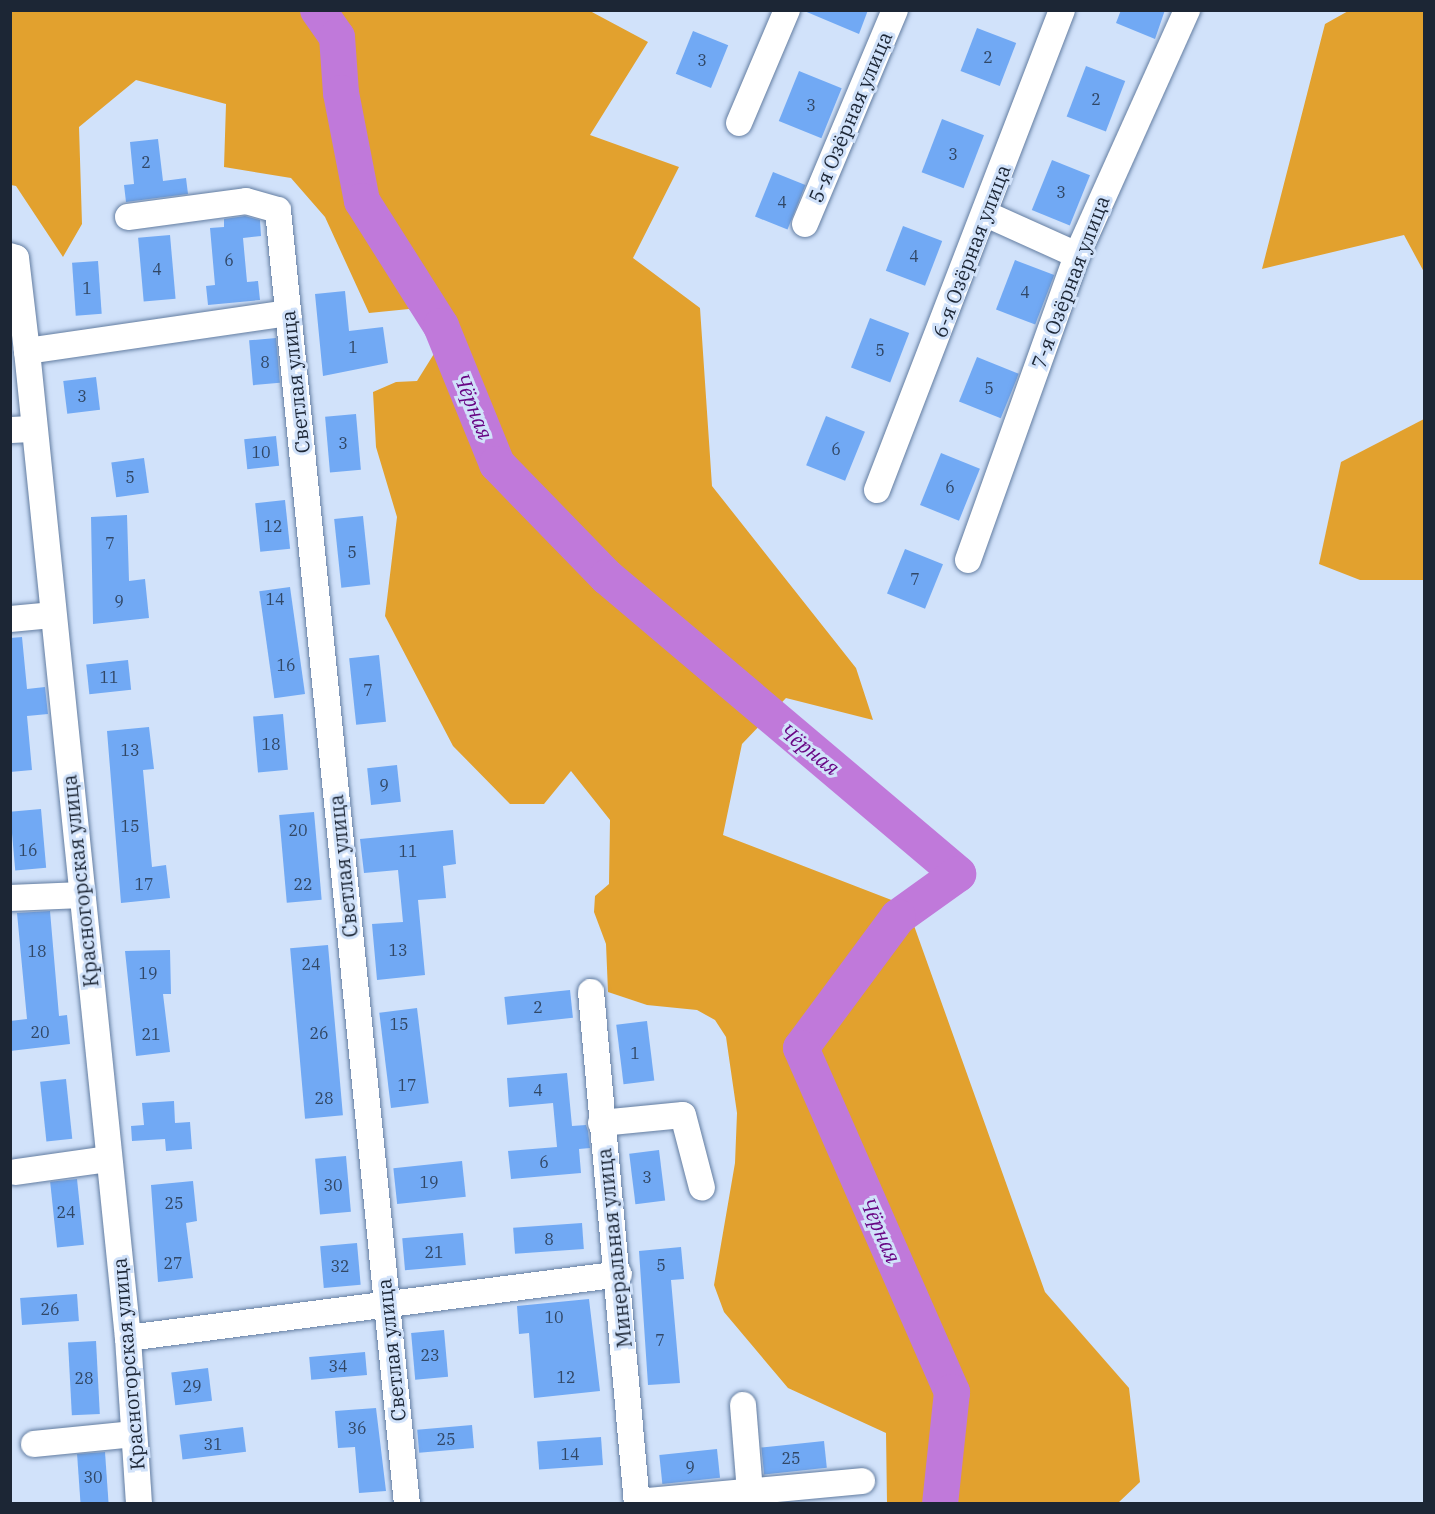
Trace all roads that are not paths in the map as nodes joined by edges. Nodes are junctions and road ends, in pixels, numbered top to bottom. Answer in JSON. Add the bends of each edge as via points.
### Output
{"nodes":[{"id":1,"x":787,"y":10,"type":"edge"},
{"id":2,"x":895,"y":10,"type":"edge"},
{"id":3,"x":1062,"y":10,"type":"edge"},
{"id":4,"x":1187,"y":10,"type":"edge"},
{"id":5,"x":739,"y":123,"type":"dead end"},
{"id":6,"x":986,"y":214,"type":"junction"},
{"id":7,"x":128,"y":217,"type":"dead end"},
{"id":8,"x":805,"y":224,"type":"dead end"},
{"id":9,"x":1077,"y":255,"type":"junction"},
{"id":10,"x":13,"y":257,"type":"edge"},
{"id":11,"x":288,"y":313,"type":"junction"},
{"id":12,"x":22,"y":360,"type":"edge"},
{"id":13,"x":21,"y":429,"type":"edge"},
{"id":14,"x":877,"y":490,"type":"dead end"},
{"id":15,"x":968,"y":560,"type":"dead end"},
{"id":16,"x":52,"y":615,"type":"junction"},
{"id":17,"x":10,"y":619,"type":"edge"},
{"id":18,"x":82,"y":895,"type":"junction"},
{"id":19,"x":10,"y":898,"type":"edge"},
{"id":20,"x":591,"y":992,"type":"dead end"},
{"id":21,"x":601,"y":1123,"type":"junction"},
{"id":22,"x":109,"y":1160,"type":"junction"},
{"id":23,"x":16,"y":1172,"type":"dead end"},
{"id":24,"x":702,"y":1188,"type":"dead end"},
{"id":25,"x":619,"y":1274,"type":"junction"},
{"id":26,"x":387,"y":1308,"type":"junction"},
{"id":27,"x":128,"y":1338,"type":"junction"},
{"id":28,"x":742,"y":1405,"type":"dead end"},
{"id":29,"x":134,"y":1434,"type":"junction"},
{"id":30,"x":34,"y":1444,"type":"dead end"},
{"id":31,"x":862,"y":1482,"type":"dead end"},
{"id":32,"x":750,"y":1499,"type":"edge"},
{"id":33,"x":139,"y":1503,"type":"edge"},
{"id":34,"x":407,"y":1503,"type":"edge"},
{"id":35,"x":637,"y":1503,"type":"edge"}],
"edges":[{"from":1,"to":5,"type":"street"},
{"from":2,"to":8,"type":"street","name":"5-я Озёрная улица"},
{"from":3,"to":6,"type":"street","name":"6-я Озёрная улица"},
{"from":4,"to":9,"type":"street","name":"7-я Озёрная улица"},
{"from":6,"to":9,"type":"street"},
{"from":6,"to":14,"type":"street","name":"6-я Озёрная улица"},
{"from":7,"to":11,"type":"street","name":"Светлая улица","via":[[246,201],[278,210]]},
{"from":9,"to":15,"type":"street","name":"7-я Озёрная улица"},
{"from":10,"to":12,"type":"street","name":"Красногорская улица"},
{"from":11,"to":12,"type":"street"},
{"from":11,"to":26,"type":"street","name":"Светлая улица"},
{"from":12,"to":13,"type":"street","name":"Красногорская улица"},
{"from":13,"to":16,"type":"street","name":"Красногорская улица"},
{"from":16,"to":17,"type":"street"},
{"from":16,"to":18,"type":"street","name":"Красногорская улица"},
{"from":18,"to":19,"type":"street"},
{"from":18,"to":22,"type":"street","name":"Красногорская улица"},
{"from":20,"to":21,"type":"street","name":"Минеральная улица"},
{"from":21,"to":24,"type":"street","via":[[683,1115]]},
{"from":21,"to":25,"type":"street","name":"Минеральная улица"},
{"from":22,"to":23,"type":"street"},
{"from":22,"to":27,"type":"street","name":"Красногорская улица"},
{"from":25,"to":26,"type":"street"},
{"from":25,"to":35,"type":"street","name":"Минеральная улица"},
{"from":26,"to":27,"type":"street"},
{"from":26,"to":34,"type":"street","name":"Светлая улица"},
{"from":27,"to":29,"type":"street","name":"Красногорская улица"},
{"from":28,"to":32,"type":"street"},
{"from":29,"to":30,"type":"street"},
{"from":29,"to":33,"type":"street","name":"Красногорская улица"},
{"from":31,"to":32,"type":"street"},
{"from":32,"to":35,"type":"street"}]}
